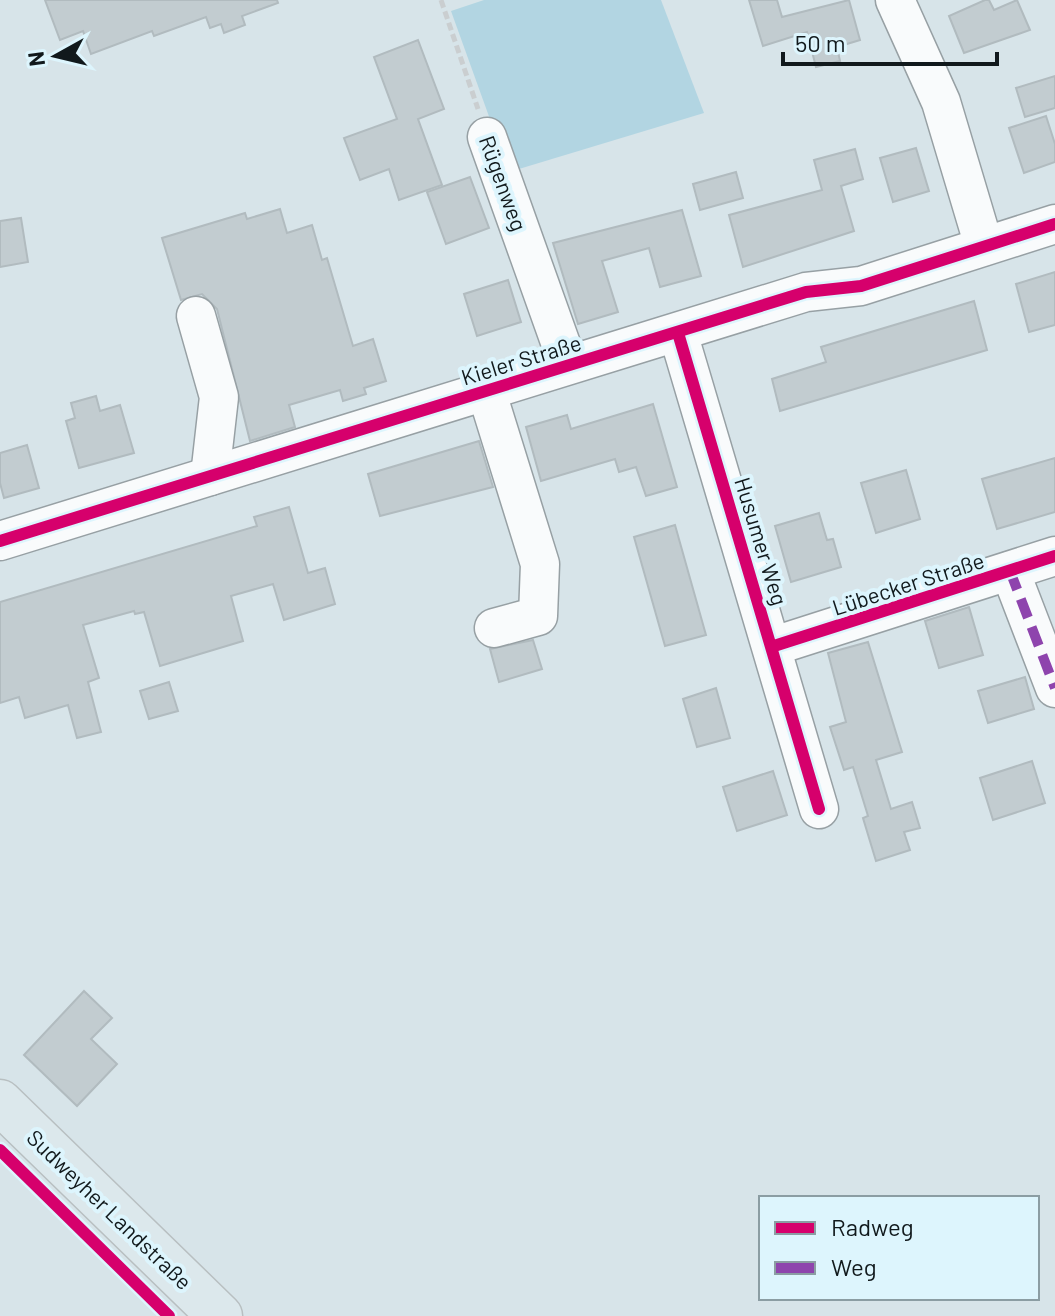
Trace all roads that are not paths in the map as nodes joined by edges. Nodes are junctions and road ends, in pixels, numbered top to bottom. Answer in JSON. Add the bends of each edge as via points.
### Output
{"nodes":[{"id":1,"x":895,"y":0,"type":"edge"},
{"id":2,"x":487,"y":137,"type":"road end"},
{"id":3,"x":1055,"y":224,"type":"edge"},
{"id":4,"x":984,"y":246,"type":"junction"},
{"id":5,"x":196,"y":316,"type":"dead end"},
{"id":6,"x":678,"y":333,"type":"junction"},
{"id":7,"x":568,"y":364,"type":"junction"},
{"id":8,"x":486,"y":390,"type":"junction"},
{"id":9,"x":210,"y":476,"type":"junction"},
{"id":10,"x":0,"y":541,"type":"edge"},
{"id":11,"x":1055,"y":556,"type":"edge"},
{"id":12,"x":1010,"y":571,"type":"junction"},
{"id":13,"x":494,"y":628,"type":"dead end"},
{"id":14,"x":774,"y":646,"type":"junction"},
{"id":15,"x":1055,"y":688,"type":"edge"},
{"id":16,"x":819,"y":809,"type":"dead end"},
{"id":17,"x":0,"y":1102,"type":"edge"},
{"id":18,"x":220,"y":1316,"type":"edge"}],
"edges":[{"from":1,"to":4,"type":"street","via":[[941,102]]},
{"from":2,"to":7,"type":"street","name":"Rügenweg"},
{"from":3,"to":4,"type":"street","name":"Kieler Straße"},
{"from":4,"to":6,"type":"street","name":"Kieler Straße","via":[[861,286],[806,292]]},
{"from":5,"to":9,"type":"street","via":[[219,397]]},
{"from":6,"to":7,"type":"street","name":"Kieler Straße"},
{"from":6,"to":14,"type":"street","name":"Husumer Weg"},
{"from":7,"to":8,"type":"street","name":"Kieler Straße"},
{"from":8,"to":9,"type":"street","name":"Kieler Straße"},
{"from":8,"to":13,"type":"street","via":[[540,564],[538,616]]},
{"from":9,"to":10,"type":"street","name":"Kieler Straße"},
{"from":11,"to":12,"type":"street","name":"Lübecker Straße"},
{"from":12,"to":14,"type":"street","name":"Lübecker Straße"},
{"from":12,"to":15,"type":"street","name":"Lübecker Straße"},
{"from":14,"to":16,"type":"street","name":"Husumer Weg"},
{"from":17,"to":18,"type":"main road","name":"Sudweyher Landstraße"}]}
